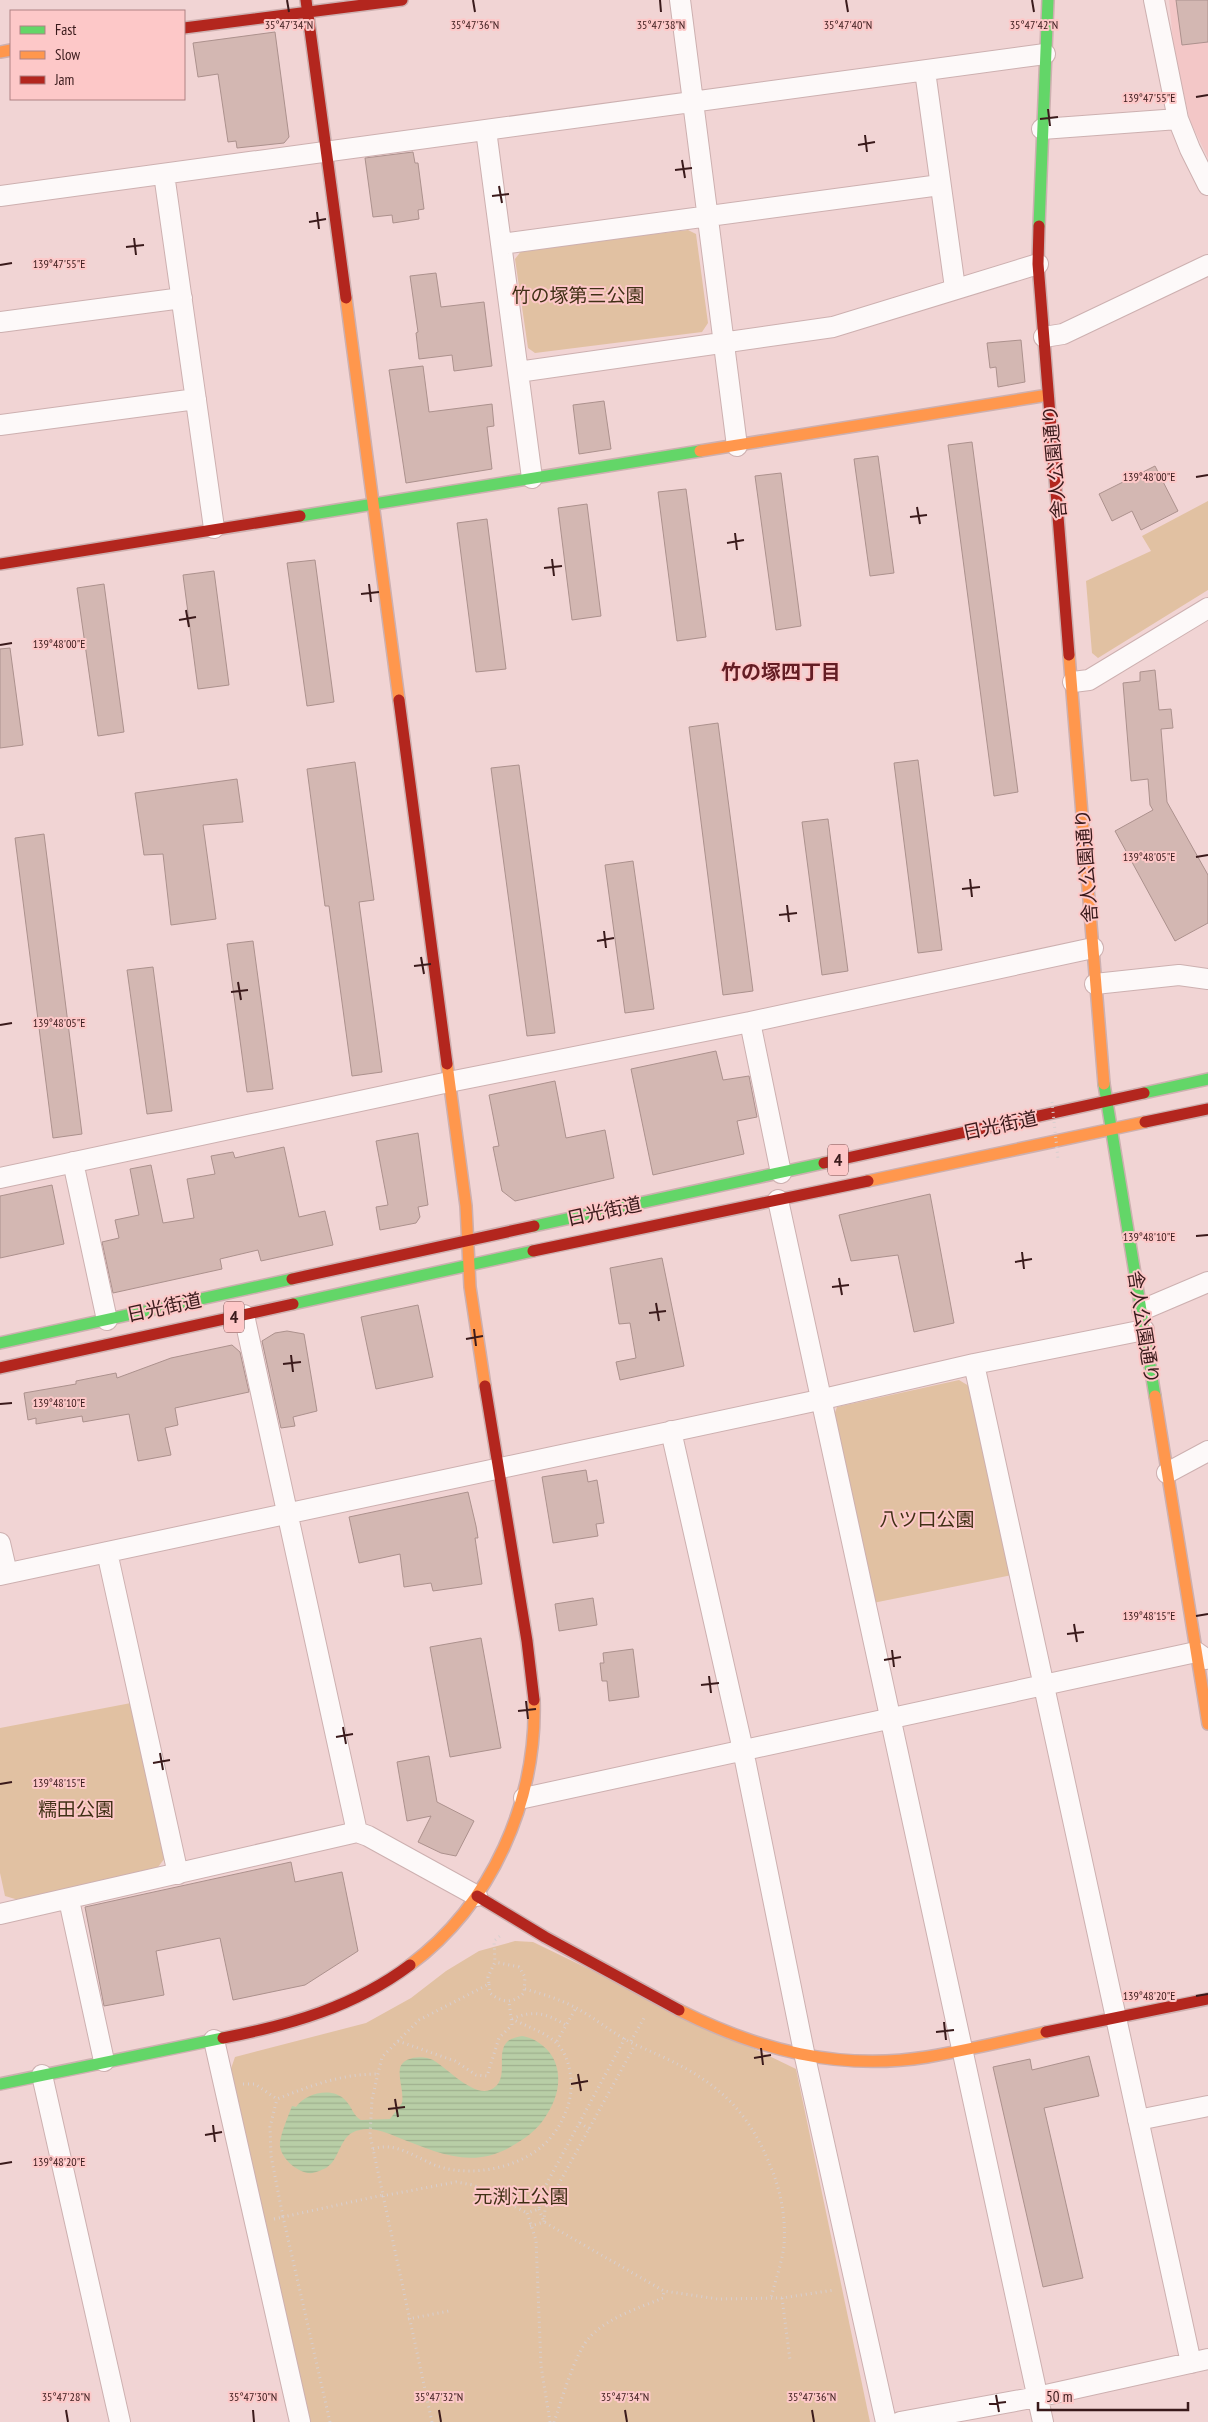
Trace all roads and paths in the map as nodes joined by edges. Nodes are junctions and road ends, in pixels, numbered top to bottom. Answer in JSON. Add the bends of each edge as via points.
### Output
{"nodes":[{"id":1,"x":306,"y":0,"type":"edge"},
{"id":2,"x":402,"y":0,"type":"edge"},
{"id":3,"x":680,"y":0,"type":"edge"},
{"id":4,"x":1048,"y":0,"type":"edge"},
{"id":5,"x":1154,"y":0,"type":"edge"},
{"id":6,"x":307,"y":12,"type":"junction"},
{"id":7,"x":185,"y":28,"type":"edge"},
{"id":8,"x":1045,"y":54,"type":"junction"},
{"id":9,"x":925,"y":71,"type":"junction"},
{"id":10,"x":693,"y":102,"type":"junction"},
{"id":11,"x":1178,"y":119,"type":"junction"},
{"id":12,"x":1042,"y":129,"type":"junction"},
{"id":13,"x":486,"y":130,"type":"junction"},
{"id":14,"x":326,"y":151,"type":"junction"},
{"id":15,"x":164,"y":174,"type":"junction"},
{"id":16,"x":940,"y":185,"type":"junction"},
{"id":17,"x":1208,"y":185,"type":"edge"},
{"id":18,"x":0,"y":196,"type":"edge"},
{"id":19,"x":708,"y":217,"type":"junction"},
{"id":20,"x":501,"y":244,"type":"junction"},
{"id":21,"x":1038,"y":264,"type":"junction"},
{"id":22,"x":1208,"y":265,"type":"edge"},
{"id":23,"x":954,"y":288,"type":"junction"},
{"id":24,"x":182,"y":298,"type":"junction"},
{"id":25,"x":0,"y":322,"type":"edge"},
{"id":26,"x":1044,"y":337,"type":"junction"},
{"id":27,"x":724,"y":341,"type":"junction"},
{"id":28,"x":518,"y":372,"type":"junction"},
{"id":29,"x":1048,"y":395,"type":"junction"},
{"id":30,"x":196,"y":400,"type":"junction"},
{"id":31,"x":0,"y":425,"type":"edge"},
{"id":32,"x":737,"y":446,"type":"junction"},
{"id":33,"x":532,"y":478,"type":"junction"},
{"id":34,"x":372,"y":504,"type":"junction"},
{"id":35,"x":214,"y":528,"type":"junction"},
{"id":36,"x":0,"y":564,"type":"edge"},
{"id":37,"x":1208,"y":608,"type":"edge"},
{"id":38,"x":1073,"y":682,"type":"junction"},
{"id":39,"x":1092,"y":948,"type":"junction"},
{"id":40,"x":1208,"y":979,"type":"edge"},
{"id":41,"x":1095,"y":984,"type":"junction"},
{"id":42,"x":750,"y":1022,"type":"junction"},
{"id":43,"x":1208,"y":1079,"type":"edge"},
{"id":44,"x":449,"y":1082,"type":"junction"},
{"id":45,"x":1106,"y":1101,"type":"junction"},
{"id":46,"x":1052,"y":1102,"type":"dead end"},
{"id":47,"x":1208,"y":1108,"type":"edge"},
{"id":48,"x":1111,"y":1130,"type":"junction"},
{"id":49,"x":1058,"y":1159,"type":"dead end"},
{"id":50,"x":73,"y":1162,"type":"junction"},
{"id":51,"x":781,"y":1173,"type":"junction"},
{"id":52,"x":0,"y":1178,"type":"edge"},
{"id":53,"x":778,"y":1200,"type":"junction"},
{"id":54,"x":468,"y":1241,"type":"junction"},
{"id":55,"x":468,"y":1265,"type":"junction"},
{"id":56,"x":1208,"y":1282,"type":"edge"},
{"id":57,"x":1142,"y":1310,"type":"junction"},
{"id":58,"x":244,"y":1315,"type":"junction"},
{"id":59,"x":106,"y":1320,"type":"junction"},
{"id":60,"x":1144,"y":1330,"type":"junction"},
{"id":61,"x":0,"y":1343,"type":"edge"},
{"id":62,"x":974,"y":1364,"type":"junction"},
{"id":63,"x":0,"y":1368,"type":"edge"},
{"id":64,"x":820,"y":1400,"type":"junction"},
{"id":65,"x":671,"y":1431,"type":"junction"},
{"id":66,"x":1208,"y":1451,"type":"edge"},
{"id":67,"x":499,"y":1467,"type":"junction"},
{"id":68,"x":1167,"y":1473,"type":"junction"},
{"id":69,"x":286,"y":1514,"type":"junction"},
{"id":70,"x":0,"y":1543,"type":"edge"},
{"id":71,"x":107,"y":1552,"type":"junction"},
{"id":72,"x":4,"y":1574,"type":"edge"},
{"id":73,"x":1202,"y":1656,"type":"edge"},
{"id":74,"x":1043,"y":1685,"type":"junction"},
{"id":75,"x":890,"y":1718,"type":"junction"},
{"id":76,"x":1208,"y":1724,"type":"edge"},
{"id":77,"x":743,"y":1750,"type":"junction"},
{"id":78,"x":524,"y":1798,"type":"junction"},
{"id":79,"x":357,"y":1832,"type":"junction"},
{"id":80,"x":178,"y":1874,"type":"junction"},
{"id":81,"x":476,"y":1896,"type":"junction"},
{"id":82,"x":69,"y":1900,"type":"junction"},
{"id":83,"x":1,"y":1910,"type":"edge"},
{"id":84,"x":505,"y":1932,"type":"dead end"},
{"id":85,"x":495,"y":1962,"type":"junction"},
{"id":86,"x":489,"y":1984,"type":"junction"},
{"id":87,"x":525,"y":1989,"type":"junction"},
{"id":88,"x":1208,"y":1999,"type":"edge"},
{"id":89,"x":509,"y":2002,"type":"junction"},
{"id":90,"x":576,"y":2008,"type":"junction"},
{"id":91,"x":647,"y":2014,"type":"dead end"},
{"id":92,"x":1116,"y":2018,"type":"junction"},
{"id":93,"x":512,"y":2019,"type":"junction"},
{"id":94,"x":567,"y":2026,"type":"junction"},
{"id":95,"x":625,"y":2038,"type":"junction"},
{"id":96,"x":214,"y":2040,"type":"junction"},
{"id":97,"x":398,"y":2041,"type":"junction"},
{"id":98,"x":557,"y":2041,"type":"junction"},
{"id":99,"x":631,"y":2041,"type":"junction"},
{"id":100,"x":635,"y":2045,"type":"junction"},
{"id":101,"x":962,"y":2050,"type":"junction"},
{"id":102,"x":806,"y":2057,"type":"junction"},
{"id":103,"x":104,"y":2061,"type":"junction"},
{"id":104,"x":377,"y":2074,"type":"junction"},
{"id":105,"x":42,"y":2075,"type":"junction"},
{"id":106,"x":0,"y":2084,"type":"edge"},
{"id":107,"x":224,"y":2084,"type":"junction"},
{"id":108,"x":277,"y":2099,"type":"junction"},
{"id":109,"x":1208,"y":2106,"type":"edge"},
{"id":110,"x":1138,"y":2120,"type":"junction"},
{"id":111,"x":580,"y":2123,"type":"junction"},
{"id":112,"x":589,"y":2129,"type":"junction"},
{"id":113,"x":373,"y":2150,"type":"junction"},
{"id":114,"x":383,"y":2195,"type":"junction"},
{"id":115,"x":539,"y":2209,"type":"junction"},
{"id":116,"x":527,"y":2213,"type":"junction"},
{"id":117,"x":283,"y":2217,"type":"junction"},
{"id":118,"x":266,"y":2219,"type":"dead end"},
{"id":119,"x":544,"y":2222,"type":"junction"},
{"id":120,"x":530,"y":2226,"type":"junction"},
{"id":121,"x":664,"y":2290,"type":"junction"},
{"id":122,"x":834,"y":2290,"type":"dead end"},
{"id":123,"x":771,"y":2298,"type":"junction"},
{"id":124,"x":782,"y":2298,"type":"junction"},
{"id":125,"x":449,"y":2311,"type":"dead end"},
{"id":126,"x":408,"y":2319,"type":"junction"},
{"id":127,"x":790,"y":2360,"type":"dead end"},
{"id":128,"x":1200,"y":2361,"type":"edge"},
{"id":129,"x":1038,"y":2397,"type":"junction"},
{"id":130,"x":120,"y":2422,"type":"edge"},
{"id":131,"x":300,"y":2422,"type":"edge"},
{"id":132,"x":330,"y":2422,"type":"edge"},
{"id":133,"x":432,"y":2422,"type":"edge"},
{"id":134,"x":550,"y":2422,"type":"edge"},
{"id":135,"x":554,"y":2422,"type":"edge"},
{"id":136,"x":886,"y":2422,"type":"edge"},
{"id":137,"x":900,"y":2422,"type":"edge"},
{"id":138,"x":1043,"y":2422,"type":"edge"}],
"edges":[{"from":1,"to":6,"type":"main road"},
{"from":2,"to":6,"type":"main road"},
{"from":3,"to":10,"type":"street"},
{"from":4,"to":8,"type":"main road","name":"舎人公園通り"},
{"from":5,"to":11,"type":"street"},
{"from":6,"to":7,"type":"main road"},
{"from":6,"to":14,"type":"main road"},
{"from":8,"to":9,"type":"street"},
{"from":8,"to":12,"type":"main road","name":"舎人公園通り"},
{"from":9,"to":10,"type":"street"},
{"from":9,"to":16,"type":"street"},
{"from":10,"to":13,"type":"street"},
{"from":10,"to":19,"type":"street"},
{"from":11,"to":12,"type":"street"},
{"from":11,"to":17,"type":"street"},
{"from":12,"to":21,"type":"main road","name":"舎人公園通り"},
{"from":13,"to":14,"type":"street"},
{"from":13,"to":20,"type":"street"},
{"from":14,"to":15,"type":"street"},
{"from":14,"to":34,"type":"main road"},
{"from":15,"to":18,"type":"street"},
{"from":15,"to":24,"type":"street"},
{"from":16,"to":19,"type":"street"},
{"from":16,"to":23,"type":"street"},
{"from":19,"to":20,"type":"street"},
{"from":19,"to":27,"type":"street"},
{"from":20,"to":28,"type":"street"},
{"from":21,"to":23,"type":"street"},
{"from":21,"to":26,"type":"main road","name":"舎人公園通り"},
{"from":22,"to":26,"type":"street","via":[[1063,334]]},
{"from":23,"to":27,"type":"street","via":[[833,327]]},
{"from":24,"to":25,"type":"street"},
{"from":24,"to":30,"type":"street"},
{"from":26,"to":29,"type":"main road","name":"舎人公園通り"},
{"from":27,"to":28,"type":"street"},
{"from":27,"to":32,"type":"street"},
{"from":28,"to":33,"type":"street"},
{"from":29,"to":32,"type":"main road"},
{"from":29,"to":38,"type":"main road","name":"舎人公園通り"},
{"from":30,"to":31,"type":"street"},
{"from":30,"to":35,"type":"street"},
{"from":32,"to":33,"type":"main road"},
{"from":33,"to":34,"type":"main road"},
{"from":34,"to":35,"type":"main road"},
{"from":34,"to":44,"type":"main road"},
{"from":35,"to":36,"type":"main road"},
{"from":37,"to":38,"type":"street","via":[[1090,680]]},
{"from":38,"to":39,"type":"main road","name":"舎人公園通り"},
{"from":39,"to":41,"type":"main road","name":"舎人公園通り"},
{"from":39,"to":42,"type":"street"},
{"from":40,"to":41,"type":"street","via":[[1179,975]]},
{"from":41,"to":45,"type":"main road","name":"舎人公園通り"},
{"from":42,"to":44,"type":"street"},
{"from":42,"to":51,"type":"street"},
{"from":43,"to":45,"type":"main road","name":"日光街道","number":"4"},
{"from":44,"to":50,"type":"street"},
{"from":44,"to":54,"type":"main road"},
{"from":45,"to":48,"type":"main road","name":"舎人公園通り"},
{"from":45,"to":51,"type":"main road","name":"日光街道","number":"4"},
{"from":46,"to":49,"type":"path","bridge":true},
{"from":47,"to":48,"type":"main road","name":"日光街道","number":"4"},
{"from":48,"to":53,"type":"main road","name":"日光街道","number":"4"},
{"from":48,"to":57,"type":"main road","name":"舎人公園通り"},
{"from":50,"to":52,"type":"street"},
{"from":50,"to":59,"type":"street"},
{"from":51,"to":54,"type":"main road","name":"日光街道","number":"4"},
{"from":53,"to":55,"type":"main road","name":"日光街道","number":"4"},
{"from":53,"to":64,"type":"street"},
{"from":54,"to":55,"type":"main road"},
{"from":54,"to":59,"type":"main road","name":"日光街道","number":"4"},
{"from":55,"to":58,"type":"main road","name":"日光街道","number":"4"},
{"from":55,"to":67,"type":"main road"},
{"from":56,"to":57,"type":"street"},
{"from":57,"to":60,"type":"main road","name":"舎人公園通り"},
{"from":58,"to":63,"type":"main road","name":"日光街道","number":"4"},
{"from":58,"to":69,"type":"street"},
{"from":59,"to":61,"type":"main road","name":"日光街道","number":"4"},
{"from":60,"to":62,"type":"street"},
{"from":60,"to":68,"type":"main road","name":"舎人公園通り"},
{"from":62,"to":64,"type":"street"},
{"from":62,"to":74,"type":"street"},
{"from":64,"to":65,"type":"street"},
{"from":64,"to":75,"type":"street"},
{"from":65,"to":67,"type":"street"},
{"from":65,"to":77,"type":"street"},
{"from":66,"to":68,"type":"street"},
{"from":67,"to":69,"type":"street"},
{"from":67,"to":78,"type":"main road","via":[[534,1693],[531,1760]]},
{"from":68,"to":73,"type":"main road","name":"舎人公園通り"},
{"from":69,"to":71,"type":"street"},
{"from":69,"to":79,"type":"street"},
{"from":70,"to":72,"type":"street"},
{"from":71,"to":72,"type":"street"},
{"from":71,"to":80,"type":"street"},
{"from":73,"to":74,"type":"street"},
{"from":73,"to":76,"type":"main road","name":"舎人公園通り"},
{"from":74,"to":75,"type":"street"},
{"from":74,"to":92,"type":"street"},
{"from":75,"to":77,"type":"street"},
{"from":75,"to":101,"type":"street"},
{"from":77,"to":78,"type":"street"},
{"from":77,"to":102,"type":"street"},
{"from":78,"to":81,"type":"main road","via":[[510,1837],[490,1877]]},
{"from":79,"to":80,"type":"street"},
{"from":79,"to":81,"type":"street"},
{"from":80,"to":82,"type":"street"},
{"from":81,"to":96,"type":"main road","via":[[432,1948],[380,1986],[319,2014]]},
{"from":81,"to":102,"type":"main road","via":[[513,1920],[680,2010],[744,2039]]},
{"from":82,"to":83,"type":"street"},
{"from":82,"to":103,"type":"street"},
{"from":84,"to":85,"type":"path","via":[[494,1941]]},
{"from":85,"to":86,"type":"path","via":[[488,1977]]},
{"from":85,"to":87,"type":"path","via":[[519,1967],[525,1977]]},
{"from":86,"to":89,"type":"path","via":[[490,1993]]},
{"from":86,"to":97,"type":"path","via":[[419,2020]]},
{"from":87,"to":89,"type":"path","via":[[518,1999]]},
{"from":87,"to":90,"type":"path"},
{"from":88,"to":92,"type":"main road"},
{"from":89,"to":93,"type":"path"},
{"from":90,"to":94,"type":"path"},
{"from":90,"to":95,"type":"path"},
{"from":91,"to":99,"type":"path"},
{"from":92,"to":101,"type":"main road"},
{"from":92,"to":110,"type":"street"},
{"from":93,"to":94,"type":"path","via":[[528,2013],[541,2013]]},
{"from":93,"to":97,"type":"path","via":[[512,2025],[499,2038],[487,2076],[476,2075],[455,2061]]},
{"from":93,"to":98,"type":"path","via":[[541,2030]]},
{"from":94,"to":98,"type":"path"},
{"from":95,"to":99,"type":"path"},
{"from":95,"to":111,"type":"path"},
{"from":96,"to":103,"type":"main road"},
{"from":96,"to":107,"type":"street"},
{"from":97,"to":104,"type":"path","via":[[382,2056]]},
{"from":98,"to":113,"type":"path","via":[[569,2066],[570,2100],[562,2124],[533,2153],[502,2166],[465,2170],[438,2166],[393,2147]]},
{"from":99,"to":100,"type":"path"},
{"from":100,"to":112,"type":"path"},
{"from":100,"to":123,"type":"path","via":[[690,2071],[719,2090],[743,2114],[761,2143],[778,2184],[784,2217],[784,2248]]},
{"from":101,"to":102,"type":"main road","via":[[888,2062]]},
{"from":101,"to":129,"type":"street"},
{"from":102,"to":136,"type":"street"},
{"from":103,"to":105,"type":"main road"},
{"from":104,"to":108,"type":"path","via":[[354,2074],[318,2083]]},
{"from":104,"to":113,"type":"path","via":[[370,2135]]},
{"from":105,"to":106,"type":"main road"},
{"from":105,"to":130,"type":"street"},
{"from":107,"to":108,"type":"path","via":[[255,2084]]},
{"from":107,"to":131,"type":"street"},
{"from":108,"to":117,"type":"path","via":[[270,2127],[271,2156]]},
{"from":109,"to":110,"type":"street"},
{"from":110,"to":128,"type":"street"},
{"from":111,"to":112,"type":"path"},
{"from":111,"to":115,"type":"path","via":[[540,2196]]},
{"from":112,"to":119,"type":"path","via":[[545,2210]]},
{"from":113,"to":114,"type":"path"},
{"from":114,"to":116,"type":"path","via":[[456,2182],[474,2185]]},
{"from":114,"to":117,"type":"path"},
{"from":114,"to":126,"type":"path"},
{"from":115,"to":116,"type":"path"},
{"from":115,"to":119,"type":"path"},
{"from":116,"to":120,"type":"path"},
{"from":117,"to":118,"type":"path"},
{"from":117,"to":132,"type":"path"},
{"from":119,"to":120,"type":"path"},
{"from":119,"to":121,"type":"path"},
{"from":120,"to":134,"type":"path","via":[[536,2240],[542,2366]]},
{"from":121,"to":123,"type":"path","via":[[718,2298]]},
{"from":121,"to":135,"type":"path","via":[[663,2298],[620,2316],[590,2336],[577,2360]]},
{"from":122,"to":124,"type":"path"},
{"from":123,"to":124,"type":"path"},
{"from":124,"to":127,"type":"path"},
{"from":125,"to":126,"type":"path"},
{"from":126,"to":133,"type":"path"},
{"from":128,"to":129,"type":"street"},
{"from":129,"to":137,"type":"street"},
{"from":129,"to":138,"type":"street"}]}
